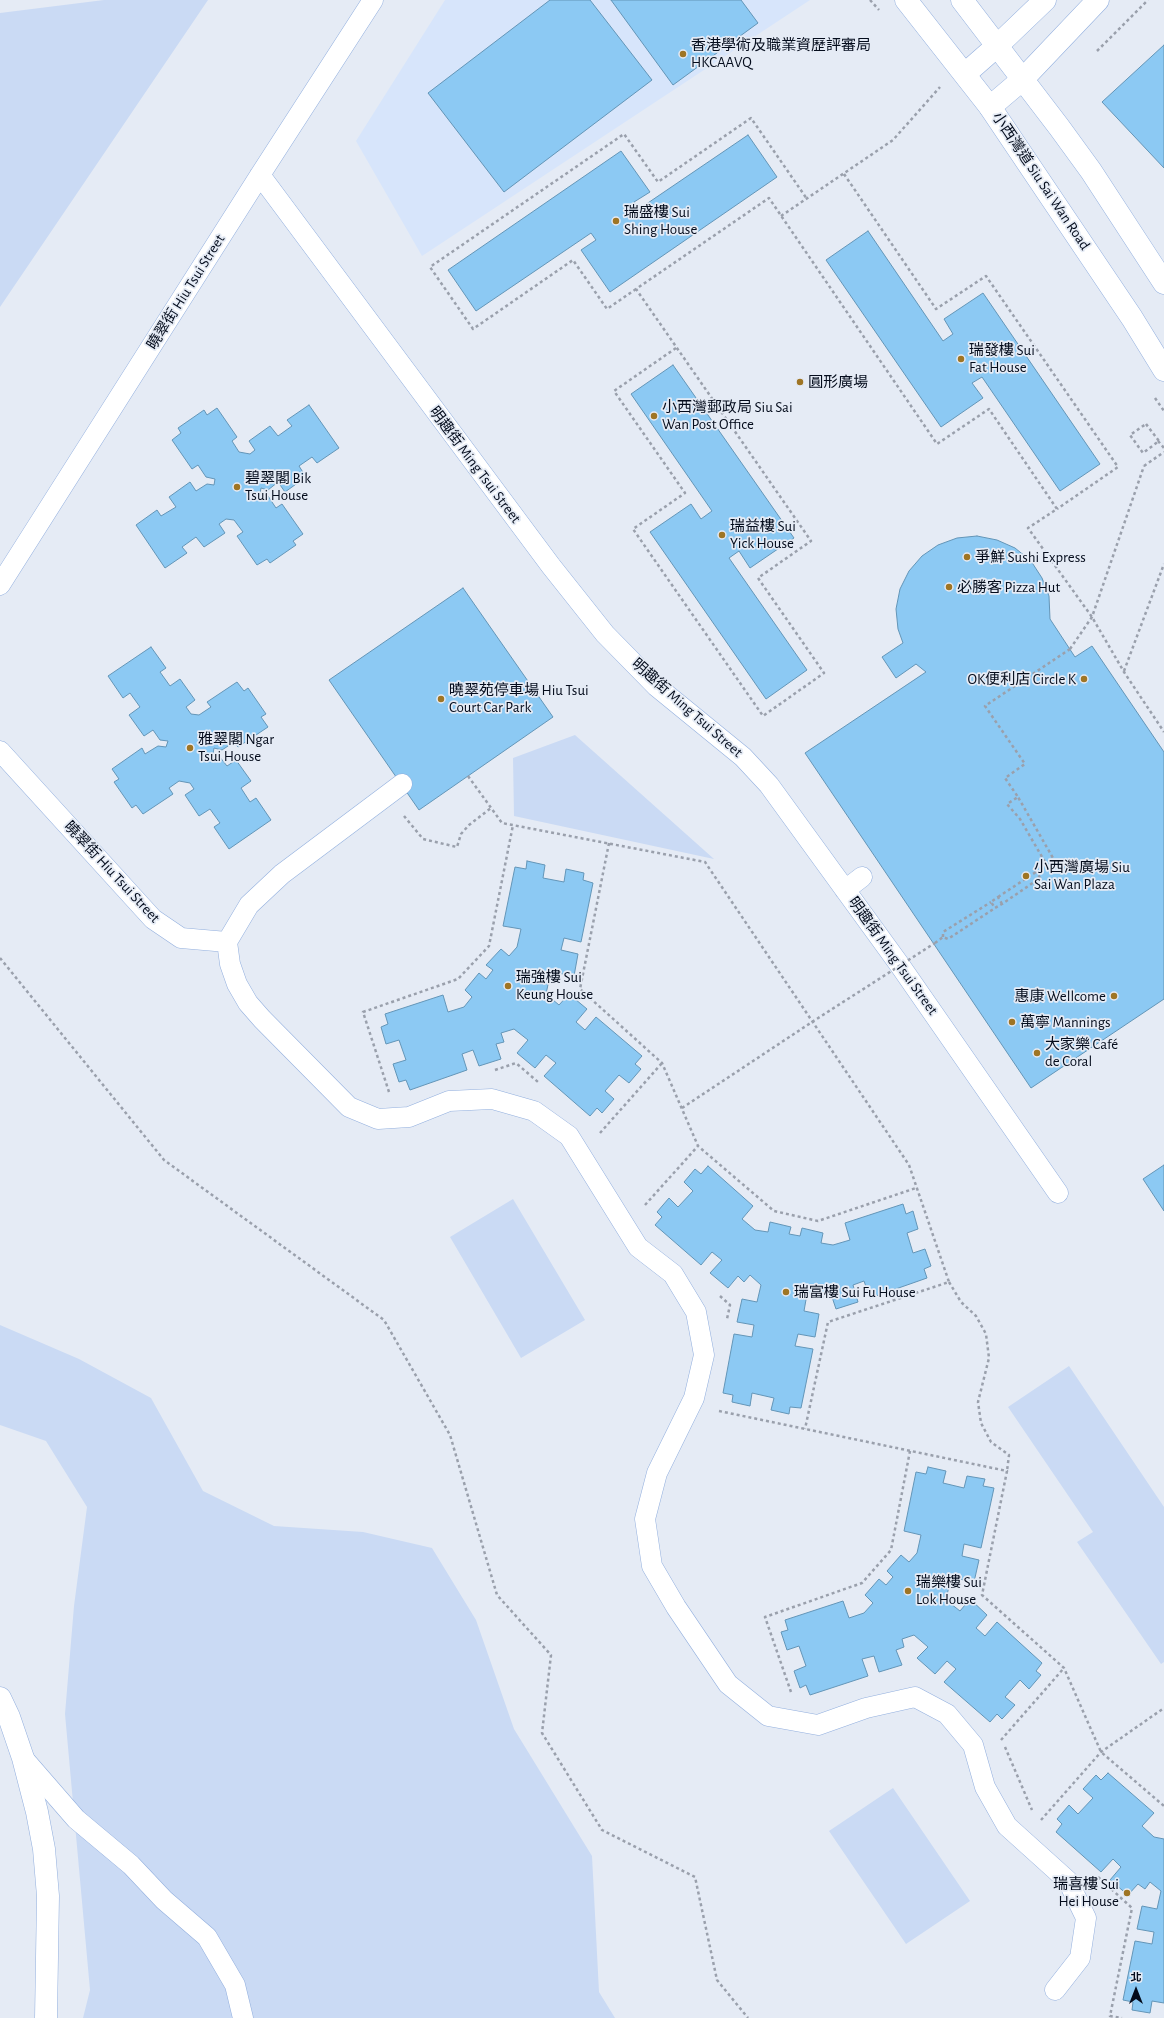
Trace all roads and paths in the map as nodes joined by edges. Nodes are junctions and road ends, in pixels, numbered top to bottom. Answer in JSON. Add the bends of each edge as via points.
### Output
{"nodes":[{"id":1,"x":373,"y":0,"type":"edge"},
{"id":2,"x":906,"y":0,"type":"edge"},
{"id":3,"x":962,"y":0,"type":"edge"},
{"id":4,"x":1045,"y":0,"type":"edge"},
{"id":5,"x":1098,"y":0,"type":"edge"},
{"id":6,"x":1148,"y":0,"type":"edge"},
{"id":7,"x":998,"y":45,"type":"junction"},
{"id":8,"x":1097,"y":52,"type":"dead end"},
{"id":9,"x":965,"y":74,"type":"junction"},
{"id":10,"x":1023,"y":78,"type":"junction"},
{"id":11,"x":940,"y":87,"type":"dead end"},
{"id":12,"x":990,"y":107,"type":"junction"},
{"id":13,"x":844,"y":174,"type":"junction"},
{"id":14,"x":260,"y":175,"type":"junction"},
{"id":15,"x":807,"y":199,"type":"junction"},
{"id":16,"x":781,"y":216,"type":"junction"},
{"id":17,"x":1164,"y":283,"type":"edge"},
{"id":18,"x":636,"y":289,"type":"junction"},
{"id":19,"x":676,"y":348,"type":"junction"},
{"id":20,"x":1164,"y":370,"type":"edge"},
{"id":21,"x":1159,"y":441,"type":"junction"},
{"id":22,"x":1164,"y":448,"type":"edge"},
{"id":23,"x":1164,"y":452,"type":"edge"},
{"id":24,"x":1057,"y":509,"type":"junction"},
{"id":25,"x":1164,"y":564,"type":"edge"},
{"id":26,"x":0,"y":585,"type":"edge"},
{"id":27,"x":1092,"y":617,"type":"junction"},
{"id":28,"x":1124,"y":672,"type":"junction"},
{"id":29,"x":1164,"y":732,"type":"edge"},
{"id":30,"x":0,"y":751,"type":"edge"},
{"id":31,"x":468,"y":776,"type":"dead end"},
{"id":32,"x":395,"y":790,"type":"joint"},
{"id":33,"x":1018,"y":797,"type":"junction"},
{"id":34,"x":491,"y":808,"type":"junction"},
{"id":35,"x":609,"y":843,"type":"junction"},
{"id":36,"x":1045,"y":862,"type":"junction"},
{"id":37,"x":1036,"y":872,"type":"junction"},
{"id":38,"x":862,"y":877,"type":"dead end"},
{"id":39,"x":845,"y":890,"type":"junction"},
{"id":40,"x":998,"y":897,"type":"junction"},
{"id":41,"x":991,"y":902,"type":"junction"},
{"id":42,"x":1002,"y":904,"type":"junction"},
{"id":43,"x":995,"y":908,"type":"junction"},
{"id":44,"x":943,"y":937,"type":"junction"},
{"id":45,"x":227,"y":942,"type":"junction"},
{"id":46,"x":0,"y":958,"type":"edge"},
{"id":47,"x":812,"y":1022,"type":"junction"},
{"id":48,"x":662,"y":1063,"type":"junction"},
{"id":49,"x":682,"y":1108,"type":"junction"},
{"id":50,"x":599,"y":1135,"type":"dead end"},
{"id":51,"x":698,"y":1146,"type":"junction"},
{"id":52,"x":916,"y":1188,"type":"junction"},
{"id":53,"x":1058,"y":1193,"type":"dead end"},
{"id":54,"x":644,"y":1207,"type":"dead end"},
{"id":55,"x":949,"y":1282,"type":"junction"},
{"id":56,"x":805,"y":1429,"type":"dead end"},
{"id":57,"x":910,"y":1451,"type":"dead end"},
{"id":58,"x":1007,"y":1471,"type":"junction"},
{"id":59,"x":1064,"y":1668,"type":"junction"},
{"id":60,"x":0,"y":1698,"type":"edge"},
{"id":61,"x":1164,"y":1708,"type":"edge"},
{"id":62,"x":1001,"y":1740,"type":"dead end"},
{"id":63,"x":1101,"y":1752,"type":"junction"},
{"id":64,"x":23,"y":1758,"type":"junction"},
{"id":65,"x":1164,"y":1806,"type":"edge"},
{"id":66,"x":1038,"y":1823,"type":"dead end"},
{"id":67,"x":1055,"y":1990,"type":"dead end"},
{"id":68,"x":46,"y":2018,"type":"edge"},
{"id":69,"x":243,"y":2018,"type":"edge"},
{"id":70,"x":748,"y":2018,"type":"edge"}],
"edges":[{"from":1,"to":14,"type":"lane","name":"曉翠街 Hiu Tsui Street"},
{"from":2,"to":9,"type":"main road","name":"小西灣道 Siu Sai Wan Road"},
{"from":3,"to":7,"type":"main road"},
{"from":4,"to":7,"type":"main road"},
{"from":5,"to":10,"type":"main road"},
{"from":6,"to":8,"type":"path"},
{"from":7,"to":9,"type":"main road"},
{"from":7,"to":10,"type":"main road"},
{"from":9,"to":12,"type":"main road","name":"小西灣道 Siu Sai Wan Road"},
{"from":10,"to":12,"type":"main road"},
{"from":10,"to":17,"type":"main road","via":[[1091,171]]},
{"from":11,"to":13,"type":"path","via":[[893,140]]},
{"from":12,"to":20,"type":"main road","name":"小西灣道 Siu Sai Wan Road","via":[[1056,202]]},
{"from":13,"to":15,"type":"path"},
{"from":13,"to":24,"type":"path","via":[[936,309],[986,276],[1118,467]]},
{"from":14,"to":26,"type":"lane","name":"曉翠街 Hiu Tsui Street"},
{"from":14,"to":39,"type":"lane","name":"明趣街 Ming Tsui Street","via":[[551,566],[605,634],[656,686],[743,757],[769,785]]},
{"from":15,"to":16,"type":"path"},
{"from":15,"to":18,"type":"path","via":[[751,118],[658,182],[624,134],[430,267],[473,329],[573,260],[607,309]]},
{"from":16,"to":18,"type":"path","via":[[769,198]]},
{"from":16,"to":24,"type":"path","via":[[938,444],[989,409]]},
{"from":18,"to":19,"type":"path"},
{"from":19,"to":19,"type":"path","via":[[614,391],[685,493],[633,529],[763,716],[824,673],[758,578],[811,541]]},
{"from":21,"to":21,"type":"path","via":[[1146,424],[1130,435],[1143,453]]},
{"from":21,"to":22,"type":"path"},
{"from":23,"to":27,"type":"path","bridge":true,"via":[[1144,466]]},
{"from":24,"to":27,"type":"path","via":[[1028,528]]},
{"from":25,"to":28,"type":"path"},
{"from":27,"to":28,"type":"path"},
{"from":27,"to":33,"type":"path","bridge":true,"via":[[1070,649],[985,706],[1025,764],[1005,778]]},
{"from":28,"to":29,"type":"path"},
{"from":30,"to":45,"type":"lane","name":"曉翠街 Hiu Tsui Street","via":[[153,919],[181,938]]},
{"from":31,"to":34,"type":"path"},
{"from":32,"to":34,"type":"path","via":[[423,840],[457,847],[461,834],[469,824]]},
{"from":32,"to":45,"type":"lane","via":[[282,874],[249,905]]},
{"from":33,"to":36,"type":"path","via":[[1053,858]]},
{"from":33,"to":36,"type":"path","via":[[1007,804],[1020,819]]},
{"from":34,"to":35,"type":"path","via":[[502,823]]},
{"from":35,"to":47,"type":"path","via":[[705,862]]},
{"from":35,"to":48,"type":"path","via":[[580,989]]},
{"from":36,"to":37,"type":"path"},
{"from":37,"to":40,"type":"path"},
{"from":37,"to":42,"type":"path","via":[[1040,878]]},
{"from":38,"to":39,"type":"lane"},
{"from":39,"to":53,"type":"lane","name":"明趣街 Ming Tsui Street"},
{"from":40,"to":41,"type":"path"},
{"from":40,"to":42,"type":"path"},
{"from":41,"to":43,"type":"path"},
{"from":41,"to":44,"type":"path","via":[[943,932]]},
{"from":42,"to":43,"type":"path"},
{"from":43,"to":44,"type":"path","via":[[948,939]]},
{"from":44,"to":47,"type":"path","bridge":true},
{"from":45,"to":67,"type":"lane","via":[[230,964],[237,984],[248,1003],[349,1107],[378,1119],[409,1117],[449,1101],[492,1099],[534,1111],[569,1136],[638,1247],[673,1274],[696,1312],[704,1355],[694,1398],[657,1473],[645,1519],[652,1566],[676,1607],[728,1684],[768,1716],[818,1725],[866,1708],[915,1697],[947,1714],[974,1745],[985,1787],[1007,1826],[1068,1882],[1086,1918],[1080,1958]]},
{"from":46,"to":70,"type":"path","via":[[164,1160],[384,1320],[450,1435],[497,1595],[551,1654],[542,1733],[602,1830],[695,1877],[717,1980]]},
{"from":47,"to":49,"type":"path"},
{"from":47,"to":52,"type":"path","via":[[909,1165]]},
{"from":48,"to":49,"type":"path"},
{"from":48,"to":50,"type":"path"},
{"from":49,"to":51,"type":"path"},
{"from":51,"to":52,"type":"path","via":[[774,1211],[818,1221]]},
{"from":51,"to":54,"type":"path"},
{"from":52,"to":55,"type":"path"},
{"from":55,"to":56,"type":"path","via":[[828,1322]]},
{"from":55,"to":58,"type":"path","via":[[961,1302],[976,1316],[986,1334],[989,1358],[978,1402],[981,1423],[992,1442],[1009,1455]]},
{"from":57,"to":58,"type":"path"},
{"from":58,"to":59,"type":"path","via":[[982,1595]]},
{"from":59,"to":62,"type":"path"},
{"from":59,"to":63,"type":"path"},
{"from":60,"to":64,"type":"main road"},
{"from":61,"to":63,"type":"path"},
{"from":63,"to":65,"type":"path"},
{"from":63,"to":66,"type":"path"},
{"from":64,"to":68,"type":"main road","via":[[44,1849],[48,1896]]},
{"from":64,"to":69,"type":"lane","via":[[76,1818],[207,1937],[235,1985]]}]}
